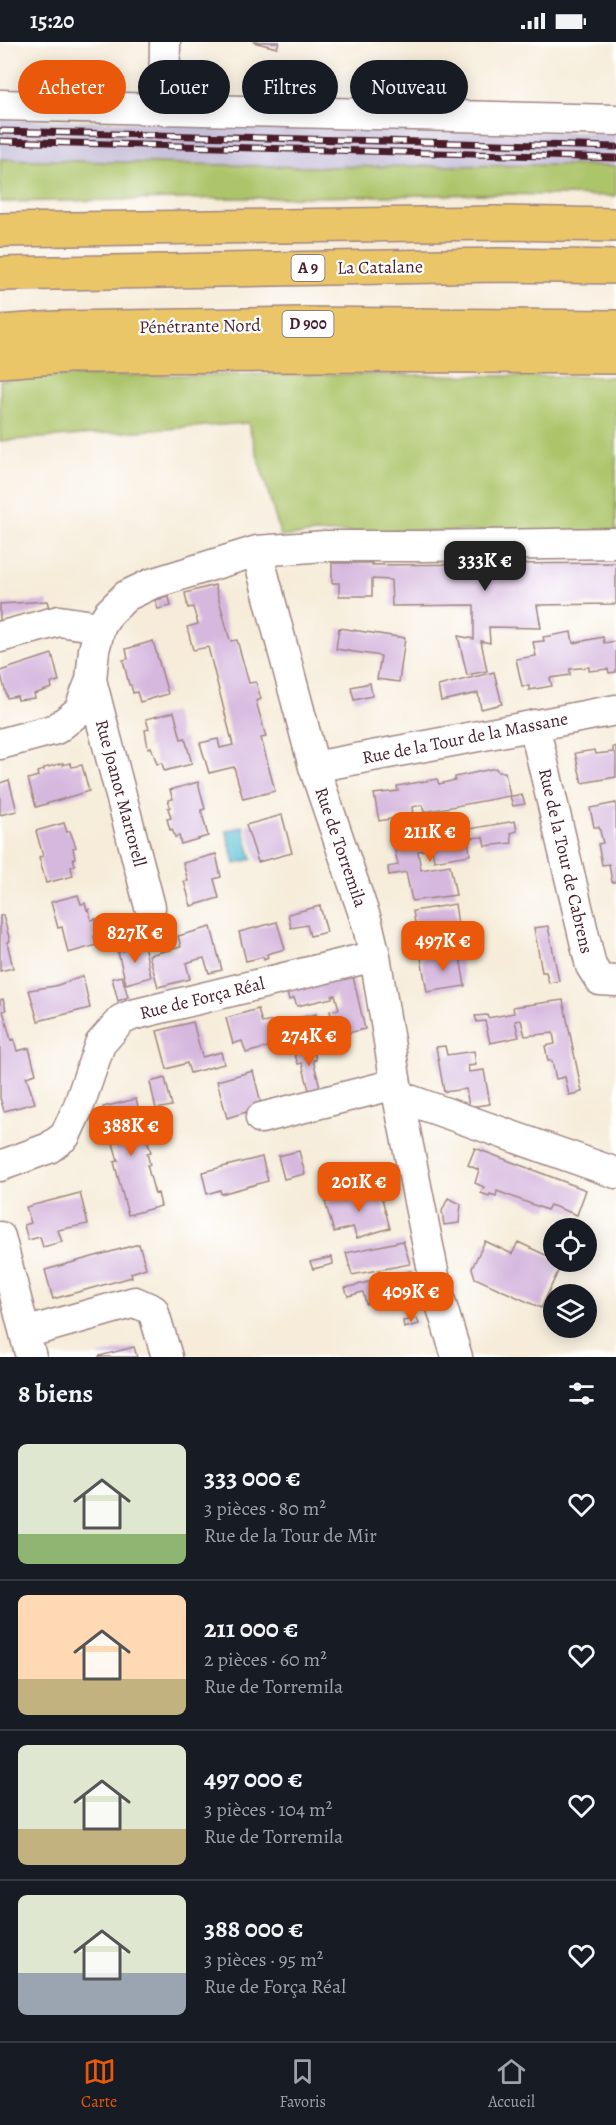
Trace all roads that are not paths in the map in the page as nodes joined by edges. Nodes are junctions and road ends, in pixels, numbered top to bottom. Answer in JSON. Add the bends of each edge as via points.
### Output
{"nodes":[{"id":1,"x":165,"y":42,"type":"edge"},
{"id":2,"x":165,"y":60,"type":"edge"},
{"id":3,"x":0,"y":105,"type":"edge"},
{"id":4,"x":138,"y":109,"type":"edge"},
{"id":5,"x":230,"y":111,"type":"edge"},
{"id":6,"x":616,"y":120,"type":"edge"},
{"id":7,"x":616,"y":225,"type":"edge"},
{"id":8,"x":0,"y":230,"type":"edge"},
{"id":9,"x":616,"y":267,"type":"edge"},
{"id":10,"x":0,"y":274,"type":"edge"},
{"id":11,"x":616,"y":327,"type":"edge"},
{"id":12,"x":0,"y":332,"type":"edge"},
{"id":13,"x":616,"y":357,"type":"edge"},
{"id":14,"x":0,"y":361,"type":"edge"},
{"id":15,"x":616,"y":543,"type":"edge"},
{"id":16,"x":257,"y":551,"type":"junction"},
{"id":17,"x":100,"y":627,"type":"junction"},
{"id":18,"x":0,"y":637,"type":"edge"},
{"id":19,"x":91,"y":680,"type":"junction"},
{"id":20,"x":616,"y":710,"type":"edge"},
{"id":21,"x":534,"y":724,"type":"junction"},
{"id":22,"x":0,"y":744,"type":"edge"},
{"id":23,"x":314,"y":767,"type":"junction"},
{"id":24,"x":150,"y":907,"type":"dead end"},
{"id":25,"x":375,"y":956,"type":"junction"},
{"id":26,"x":616,"y":981,"type":"edge"},
{"id":27,"x":397,"y":1090,"type":"junction"},
{"id":28,"x":261,"y":1118,"type":"dead end"},
{"id":29,"x":0,"y":1166,"type":"edge"},
{"id":30,"x":616,"y":1173,"type":"edge"},
{"id":31,"x":0,"y":1237,"type":"edge"},
{"id":32,"x":28,"y":1345,"type":"edge"},
{"id":33,"x":167,"y":1357,"type":"edge"},
{"id":34,"x":457,"y":1357,"type":"edge"}],
"edges":[{"from":1,"to":2,"type":"street"},
{"from":3,"to":4,"type":"street"},
{"from":5,"to":6,"type":"street"},
{"from":7,"to":8,"type":"highway"},
{"from":9,"to":10,"type":"highway","name":"La Catalane","number":"A 9","via":[[499,265]]},
{"from":11,"to":12,"type":"highway","name":"Pénétrante Nord","number":"D 900","via":[[303,324]]},
{"from":13,"to":14,"type":"highway","name":"Pénétrante Nord","number":"D 900","via":[[68,356]]},
{"from":15,"to":16,"type":"street","via":[[325,546]]},
{"from":16,"to":17,"type":"street","via":[[151,584],[126,596]]},
{"from":16,"to":23,"type":"street","name":"Rue de Torremila"},
{"from":17,"to":18,"type":"street","via":[[60,621]]},
{"from":17,"to":19,"type":"street"},
{"from":19,"to":22,"type":"street","via":[[79,711],[56,729]]},
{"from":19,"to":24,"type":"street","name":"Rue Joanot Martorell"},
{"from":20,"to":21,"type":"street","name":"Rue de la Tour de la Massane"},
{"from":21,"to":23,"type":"street","name":"Rue de la Tour de la Massane"},
{"from":21,"to":26,"type":"street","name":"Rue de la Tour de Cabrens","via":[[591,966],[600,980]]},
{"from":23,"to":25,"type":"street","name":"Rue de Torremila"},
{"from":25,"to":27,"type":"street","name":"Rue de Torremila"},
{"from":25,"to":29,"type":"street","name":"Rue de Força Réal","via":[[121,1020],[100,1044],[65,1136],[49,1148]]},
{"from":27,"to":28,"type":"street"},
{"from":27,"to":30,"type":"street"},
{"from":27,"to":34,"type":"street","name":"Rue de Torremila","via":[[437,1291]]},
{"from":31,"to":32,"type":"street"},
{"from":32,"to":33,"type":"street","via":[[135,1302],[153,1310]]}]}
